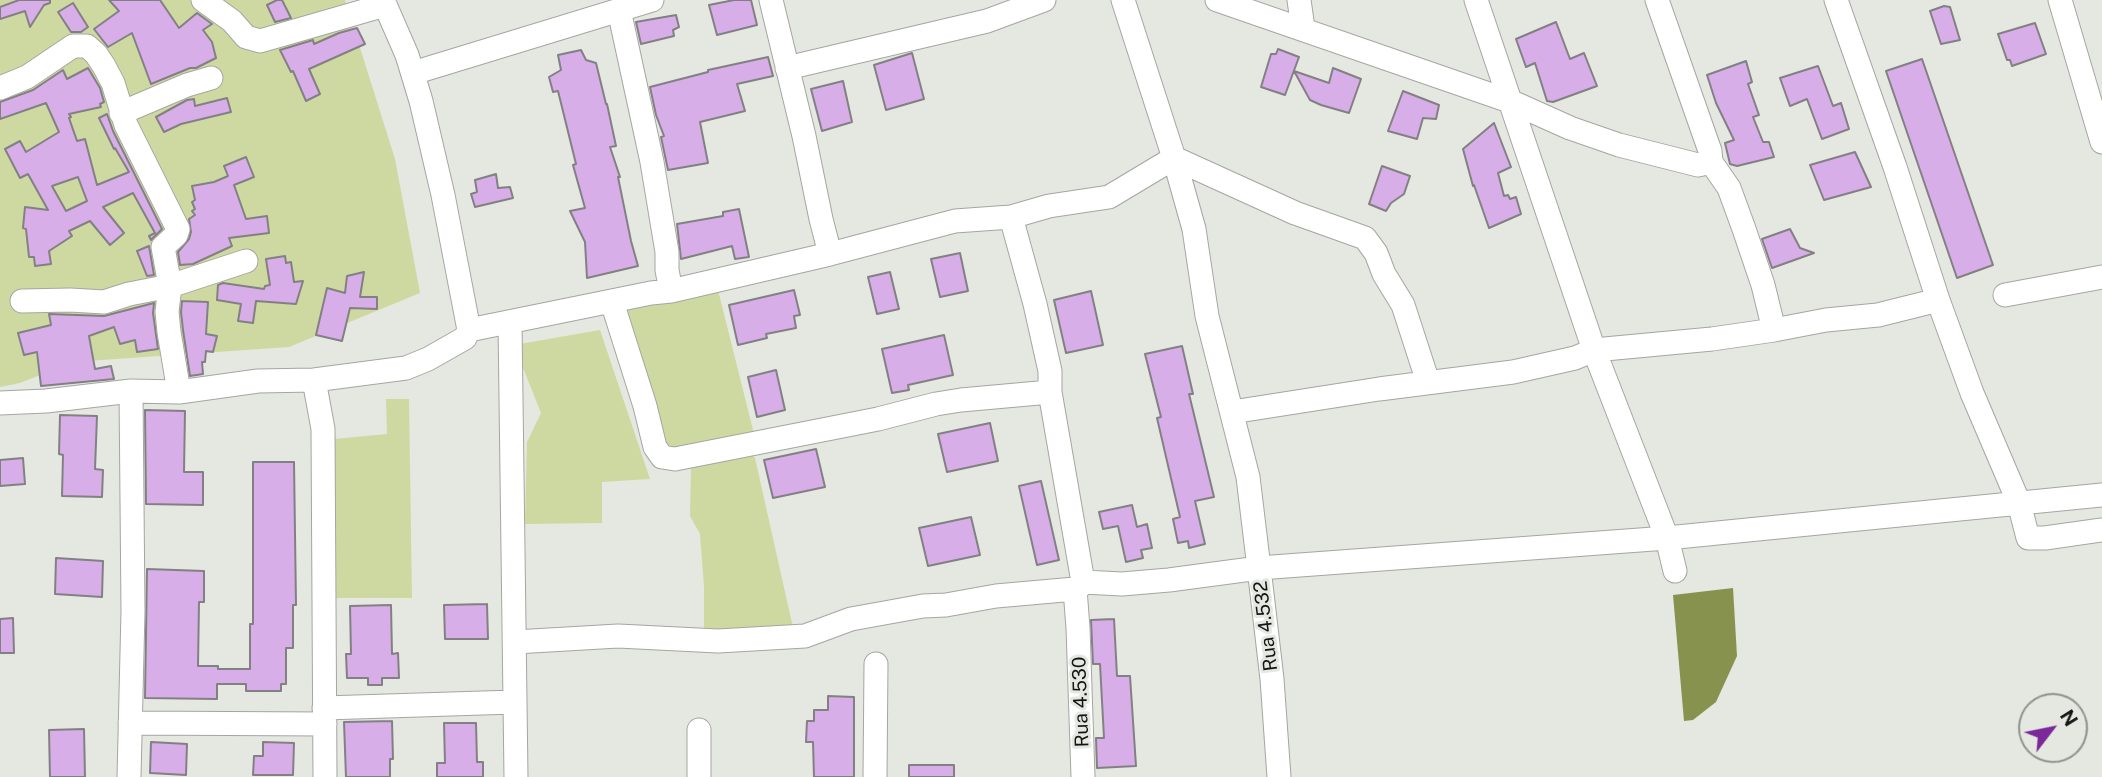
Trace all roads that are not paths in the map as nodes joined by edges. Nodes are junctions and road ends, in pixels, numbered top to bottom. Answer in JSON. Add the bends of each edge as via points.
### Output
{"nodes":[{"id":1,"x":203,"y":0,"type":"edge"},
{"id":2,"x":652,"y":0,"type":"edge"},
{"id":3,"x":771,"y":0,"type":"edge"},
{"id":4,"x":1044,"y":0,"type":"edge"},
{"id":5,"x":1123,"y":0,"type":"edge"},
{"id":6,"x":1217,"y":0,"type":"edge"},
{"id":7,"x":1299,"y":0,"type":"edge"},
{"id":8,"x":1476,"y":0,"type":"edge"},
{"id":9,"x":1657,"y":0,"type":"edge"},
{"id":10,"x":1836,"y":0,"type":"edge"},
{"id":11,"x":2060,"y":0,"type":"edge"},
{"id":12,"x":384,"y":3,"type":"edge"},
{"id":13,"x":619,"y":10,"type":"junction"},
{"id":14,"x":1303,"y":28,"type":"junction"},
{"id":15,"x":787,"y":68,"type":"junction"},
{"id":16,"x":413,"y":73,"type":"junction"},
{"id":17,"x":211,"y":78,"type":"dead end"},
{"id":18,"x":0,"y":88,"type":"edge"},
{"id":19,"x":1512,"y":102,"type":"junction"},
{"id":20,"x":121,"y":113,"type":"junction"},
{"id":21,"x":2102,"y":142,"type":"edge"},
{"id":22,"x":1174,"y":158,"type":"junction"},
{"id":23,"x":1711,"y":162,"type":"junction"},
{"id":24,"x":1012,"y":216,"type":"junction"},
{"id":25,"x":830,"y":254,"type":"junction"},
{"id":26,"x":246,"y":261,"type":"dead end"},
{"id":27,"x":2102,"y":277,"type":"edge"},
{"id":28,"x":170,"y":286,"type":"junction"},
{"id":29,"x":671,"y":291,"type":"junction"},
{"id":30,"x":2005,"y":295,"type":"dead end"},
{"id":31,"x":22,"y":300,"type":"dead end"},
{"id":32,"x":1938,"y":300,"type":"junction"},
{"id":33,"x":612,"y":302,"type":"junction"},
{"id":34,"x":510,"y":323,"type":"junction"},
{"id":35,"x":469,"y":330,"type":"junction"},
{"id":36,"x":1774,"y":330,"type":"junction"},
{"id":37,"x":1594,"y":350,"type":"junction"},
{"id":38,"x":314,"y":380,"type":"junction"},
{"id":39,"x":1429,"y":382,"type":"junction"},
{"id":40,"x":131,"y":391,"type":"junction"},
{"id":41,"x":178,"y":392,"type":"junction"},
{"id":42,"x":1050,"y":392,"type":"junction"},
{"id":43,"x":0,"y":403,"type":"edge"},
{"id":44,"x":1232,"y":412,"type":"junction"},
{"id":45,"x":2102,"y":495,"type":"edge"},
{"id":46,"x":2019,"y":503,"type":"junction"},
{"id":47,"x":2102,"y":530,"type":"edge"},
{"id":48,"x":1667,"y":538,"type":"junction"},
{"id":49,"x":1259,"y":568,"type":"junction"},
{"id":50,"x":1675,"y":571,"type":"dead end"},
{"id":51,"x":1079,"y":586,"type":"junction"},
{"id":52,"x":515,"y":642,"type":"junction"},
{"id":53,"x":876,"y":664,"type":"dead end"},
{"id":54,"x":514,"y":702,"type":"junction"},
{"id":55,"x":324,"y":716,"type":"junction"},
{"id":56,"x":130,"y":723,"type":"junction"},
{"id":57,"x":699,"y":730,"type":"dead end"},
{"id":58,"x":129,"y":777,"type":"edge"},
{"id":59,"x":325,"y":777,"type":"edge"},
{"id":60,"x":516,"y":777,"type":"edge"},
{"id":61,"x":699,"y":777,"type":"edge"},
{"id":62,"x":875,"y":777,"type":"edge"},
{"id":63,"x":1083,"y":777,"type":"edge"},
{"id":64,"x":1279,"y":777,"type":"edge"}],
"edges":[{"from":1,"to":12,"type":"street","via":[[246,37],[260,41]]},
{"from":2,"to":13,"type":"street"},
{"from":3,"to":15,"type":"street"},
{"from":4,"to":15,"type":"street","via":[[987,21]]},
{"from":5,"to":22,"type":"street"},
{"from":6,"to":14,"type":"street"},
{"from":7,"to":14,"type":"street"},
{"from":8,"to":19,"type":"street"},
{"from":9,"to":23,"type":"street"},
{"from":10,"to":32,"type":"street"},
{"from":11,"to":21,"type":"street"},
{"from":12,"to":16,"type":"street"},
{"from":13,"to":16,"type":"street"},
{"from":13,"to":29,"type":"street","via":[[652,162]]},
{"from":14,"to":19,"type":"street"},
{"from":15,"to":25,"type":"street"},
{"from":16,"to":35,"type":"street"},
{"from":17,"to":20,"type":"street"},
{"from":18,"to":20,"type":"street","via":[[27,77],[73,46],[87,46],[113,83]]},
{"from":19,"to":23,"type":"street","via":[[1619,145],[1698,165]]},
{"from":19,"to":37,"type":"street"},
{"from":20,"to":28,"type":"street","via":[[178,229],[163,247]]},
{"from":22,"to":24,"type":"street","via":[[1108,197]]},
{"from":22,"to":39,"type":"street","via":[[1295,213],[1365,238],[1403,305]]},
{"from":22,"to":44,"type":"street","via":[[1194,229],[1207,316]]},
{"from":23,"to":36,"type":"street","via":[[1729,188]]},
{"from":24,"to":25,"type":"street","via":[[955,221]]},
{"from":24,"to":42,"type":"street","name":"Rua 4.530","via":[[1048,361]]},
{"from":25,"to":29,"type":"street"},
{"from":26,"to":28,"type":"street"},
{"from":27,"to":30,"type":"street"},
{"from":28,"to":31,"type":"street","via":[[104,302]]},
{"from":28,"to":41,"type":"street","via":[[167,312]]},
{"from":29,"to":33,"type":"street"},
{"from":32,"to":36,"type":"street","via":[[1878,315]]},
{"from":32,"to":46,"type":"street"},
{"from":33,"to":34,"type":"street"},
{"from":33,"to":42,"type":"street","via":[[655,447],[662,457],[675,459],[936,404]]},
{"from":34,"to":35,"type":"street"},
{"from":34,"to":52,"type":"street"},
{"from":35,"to":38,"type":"street","via":[[465,338],[406,368]]},
{"from":36,"to":37,"type":"street"},
{"from":37,"to":39,"type":"street","via":[[1513,372]]},
{"from":37,"to":48,"type":"street"},
{"from":38,"to":41,"type":"street","via":[[258,381]]},
{"from":38,"to":55,"type":"street","via":[[323,429]]},
{"from":39,"to":44,"type":"street"},
{"from":40,"to":41,"type":"street"},
{"from":40,"to":43,"type":"street"},
{"from":40,"to":56,"type":"street","via":[[134,611]]},
{"from":42,"to":51,"type":"street","name":"Rua 4.530"},
{"from":44,"to":49,"type":"street","via":[[1253,505]]},
{"from":45,"to":46,"type":"street"},
{"from":46,"to":47,"type":"street","via":[[2028,538]]},
{"from":46,"to":48,"type":"street"},
{"from":48,"to":49,"type":"street"},
{"from":48,"to":50,"type":"street"},
{"from":49,"to":51,"type":"street","name":"Rua 4.532"},
{"from":49,"to":64,"type":"street","name":"Rua 4.532"},
{"from":51,"to":52,"type":"street","name":"Rua 4.532","via":[[851,619],[805,636],[718,641],[618,636]]},
{"from":51,"to":63,"type":"street","name":"Rua 4.530"},
{"from":52,"to":54,"type":"street"},
{"from":53,"to":62,"type":"street"},
{"from":54,"to":55,"type":"street"},
{"from":54,"to":60,"type":"street"},
{"from":55,"to":56,"type":"street"},
{"from":55,"to":59,"type":"street"},
{"from":56,"to":58,"type":"street"},
{"from":57,"to":61,"type":"street"}]}
